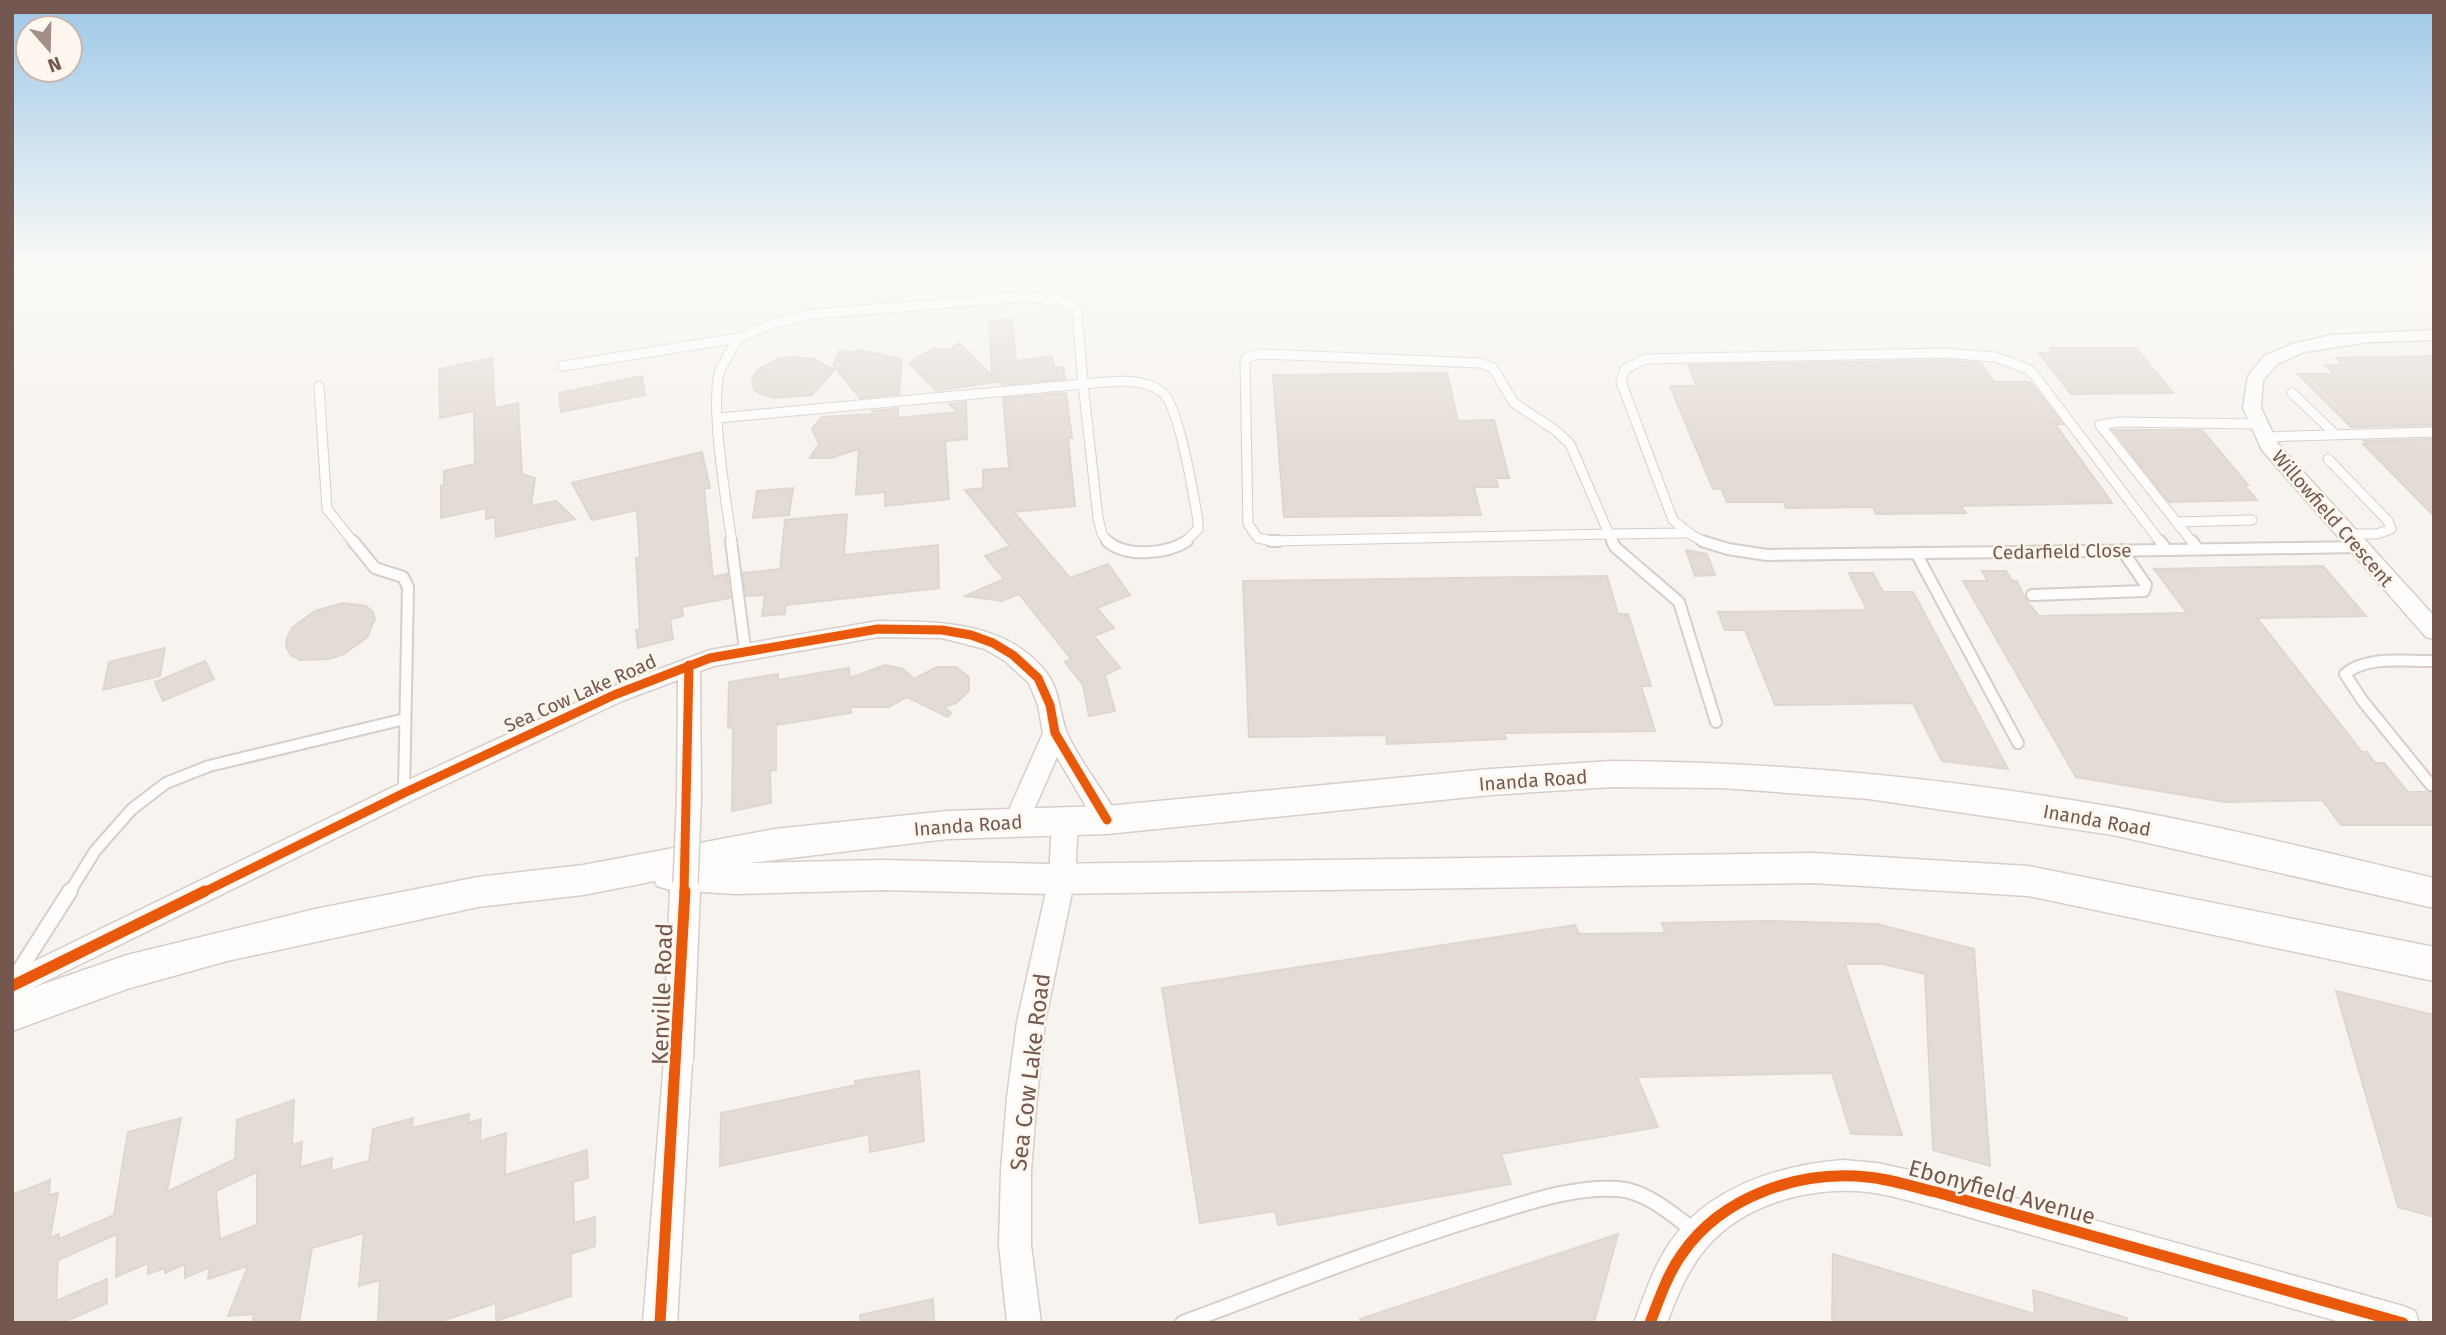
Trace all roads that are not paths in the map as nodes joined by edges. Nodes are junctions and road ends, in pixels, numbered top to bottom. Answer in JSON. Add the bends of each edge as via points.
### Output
{"nodes":[{"id":1,"x":761,"y":328,"type":"edge"},
{"id":2,"x":1079,"y":328,"type":"edge"},
{"id":3,"x":2434,"y":335,"type":"edge"},
{"id":4,"x":738,"y":338,"type":"junction"},
{"id":5,"x":563,"y":366,"type":"dead end"},
{"id":6,"x":1085,"y":384,"type":"junction"},
{"id":7,"x":319,"y":386,"type":"dead end"},
{"id":8,"x":2292,"y":393,"type":"dead end"},
{"id":9,"x":719,"y":418,"type":"junction"},
{"id":10,"x":2260,"y":430,"type":"junction"},
{"id":11,"x":2434,"y":432,"type":"edge"},
{"id":12,"x":2336,"y":435,"type":"junction"},
{"id":13,"x":2328,"y":459,"type":"dead end"},
{"id":14,"x":2252,"y":520,"type":"dead end"},
{"id":15,"x":2176,"y":522,"type":"junction"},
{"id":16,"x":1684,"y":533,"type":"junction"},
{"id":17,"x":1609,"y":534,"type":"junction"},
{"id":18,"x":2352,"y":541,"type":"junction"},
{"id":19,"x":2198,"y":549,"type":"junction"},
{"id":20,"x":2122,"y":550,"type":"junction"},
{"id":21,"x":2167,"y":550,"type":"junction"},
{"id":22,"x":1916,"y":553,"type":"junction"},
{"id":23,"x":2032,"y":595,"type":"dead end"},
{"id":24,"x":2434,"y":631,"type":"edge"},
{"id":25,"x":745,"y":649,"type":"junction"},
{"id":26,"x":2434,"y":661,"type":"edge"},
{"id":27,"x":689,"y":666,"type":"junction"},
{"id":28,"x":405,"y":719,"type":"junction"},
{"id":29,"x":1716,"y":722,"type":"dead end"},
{"id":30,"x":1055,"y":733,"type":"junction"},
{"id":31,"x":2018,"y":743,"type":"dead end"},
{"id":32,"x":2431,"y":785,"type":"dead end"},
{"id":33,"x":404,"y":793,"type":"junction"},
{"id":34,"x":1107,"y":820,"type":"junction"},
{"id":35,"x":1017,"y":821,"type":"junction"},
{"id":36,"x":1065,"y":822,"type":"junction"},
{"id":37,"x":626,"y":872,"type":"junction"},
{"id":38,"x":1062,"y":878,"type":"junction"},
{"id":39,"x":2434,"y":893,"type":"edge"},
{"id":40,"x":2434,"y":964,"type":"edge"},
{"id":41,"x":12,"y":984,"type":"edge"},
{"id":42,"x":12,"y":1013,"type":"edge"},
{"id":43,"x":1700,"y":1234,"type":"junction"},
{"id":44,"x":660,"y":1323,"type":"edge"},
{"id":45,"x":1024,"y":1323,"type":"edge"},
{"id":46,"x":1183,"y":1323,"type":"edge"},
{"id":47,"x":1650,"y":1323,"type":"edge"},
{"id":48,"x":2403,"y":1323,"type":"edge"}],
"edges":[{"from":1,"to":4,"type":"lane"},
{"from":2,"to":6,"type":"lane"},
{"from":3,"to":10,"type":"street","via":[[2337,338],[2284,352],[2259,372],[2254,382],[2251,405]]},
{"from":4,"to":5,"type":"lane"},
{"from":4,"to":9,"type":"lane","via":[[720,372]]},
{"from":6,"to":6,"type":"lane","via":[[1152,386],[1170,401],[1196,502],[1198,529],[1191,540],[1162,550],[1125,552],[1104,538],[1092,479]]},
{"from":6,"to":9,"type":"lane"},
{"from":7,"to":28,"type":"lane","via":[[327,509],[375,568],[403,577],[408,587]]},
{"from":8,"to":12,"type":"lane"},
{"from":9,"to":25,"type":"lane"},
{"from":10,"to":12,"type":"lane"},
{"from":10,"to":15,"type":"lane","via":[[2101,424]]},
{"from":10,"to":18,"type":"street","name":"Willowfield Crescent"},
{"from":11,"to":12,"type":"lane"},
{"from":13,"to":18,"type":"lane","name":"Cedarfield Close","via":[[2391,529]]},
{"from":14,"to":15,"type":"lane"},
{"from":15,"to":19,"type":"lane"},
{"from":16,"to":17,"type":"lane"},
{"from":16,"to":21,"type":"lane","via":[[1673,520],[1621,382],[1625,369],[1635,362],[1945,353],[1995,357],[2028,369]]},
{"from":16,"to":22,"type":"lane","name":"Cedarfield Close","via":[[1735,552],[1767,555]]},
{"from":17,"to":17,"type":"lane","via":[[1570,444],[1514,402],[1490,366],[1261,354],[1245,361],[1248,524],[1258,538]]},
{"from":17,"to":29,"type":"lane","via":[[1615,547],[1679,602]]},
{"from":18,"to":19,"type":"lane","name":"Cedarfield Close"},
{"from":18,"to":24,"type":"street","name":"Willowfield Crescent"},
{"from":19,"to":21,"type":"lane","name":"Cedarfield Close"},
{"from":20,"to":21,"type":"lane","name":"Cedarfield Close"},
{"from":20,"to":22,"type":"lane","name":"Cedarfield Close"},
{"from":20,"to":23,"type":"lane","via":[[2146,586],[2144,591]]},
{"from":22,"to":31,"type":"lane"},
{"from":25,"to":27,"type":"street","name":"Sea Cow Lake Road"},
{"from":25,"to":30,"type":"street","name":"Sea Cow Lake Road","via":[[878,629],[971,635],[1013,655],[1038,678]]},
{"from":26,"to":32,"type":"lane","via":[[2374,663],[2354,666],[2345,674]]},
{"from":27,"to":33,"type":"street","name":"Sea Cow Lake Road","via":[[614,695]]},
{"from":27,"to":44,"type":"street","name":"Kenville Road","bridge":true,"via":[[689,800],[678,1060]]},
{"from":28,"to":33,"type":"lane"},
{"from":28,"to":41,"type":"lane","via":[[209,766],[166,783],[132,809],[95,851]]},
{"from":30,"to":34,"type":"street","name":"Sea Cow Lake Road"},
{"from":30,"to":35,"type":"street"},
{"from":33,"to":41,"type":"street","name":"Sea Cow Lake Road"},
{"from":34,"to":36,"type":"main road","name":"Inanda Road"},
{"from":34,"to":39,"type":"main road","name":"Inanda Road","via":[[1490,782],[1722,775],[1869,786],[2113,821]]},
{"from":35,"to":36,"type":"main road","name":"Inanda Road"},
{"from":35,"to":37,"type":"main road","name":"Inanda Road","via":[[775,844]]},
{"from":36,"to":38,"type":"street","name":"Sea Cow Lake Road"},
{"from":37,"to":38,"type":"main road","name":"Inanda Road","via":[[735,879]]},
{"from":37,"to":42,"type":"main road","name":"Inanda Road","via":[[478,892],[227,945],[127,972]]},
{"from":38,"to":40,"type":"main road","name":"Inanda Road","via":[[1813,868],[2028,881]]},
{"from":38,"to":45,"type":"street","name":"Sea Cow Lake Road","via":[[1031,1022],[1021,1110],[1015,1245]]},
{"from":43,"to":46,"type":"lane","via":[[1655,1202],[1621,1189],[1585,1189],[1408,1239]]},
{"from":43,"to":47,"type":"street","name":"Ebonyfield Avenue","via":[[1682,1252]]},
{"from":43,"to":48,"type":"street","name":"Ebonyfield Avenue","via":[[1716,1217],[1764,1189],[1817,1175],[1868,1176]]}]}
